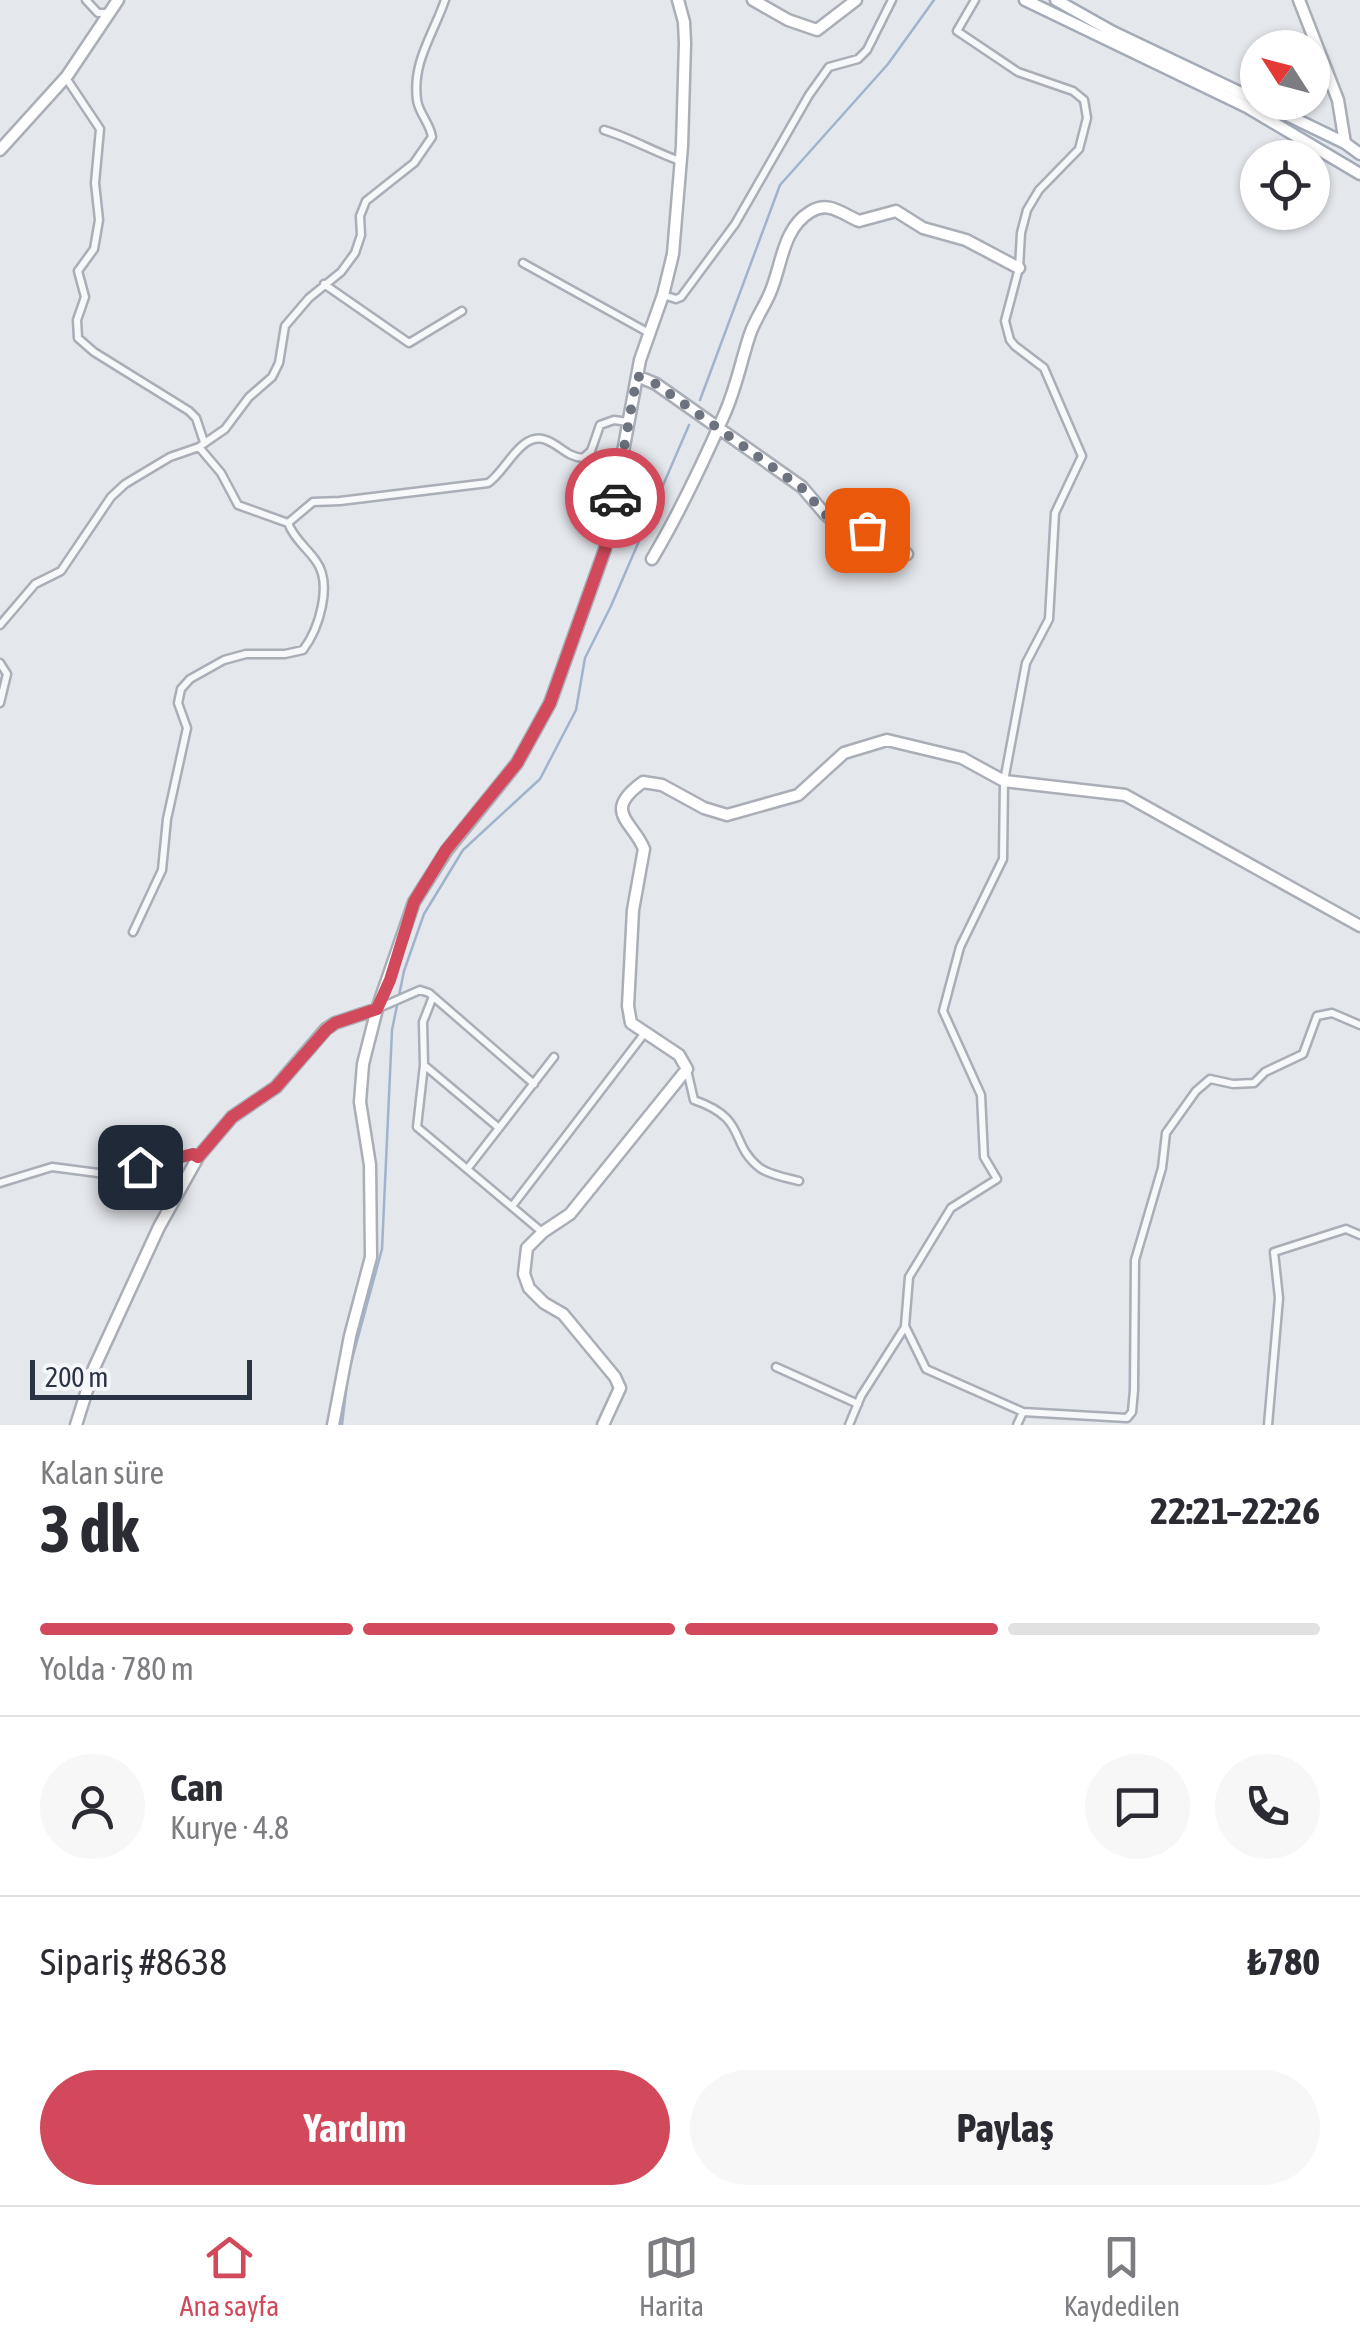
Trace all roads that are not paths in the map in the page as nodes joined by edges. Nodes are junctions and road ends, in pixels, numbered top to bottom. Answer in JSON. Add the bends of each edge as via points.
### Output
{"nodes":[{"id":1,"x":86,"y":0,"type":"edge"},
{"id":2,"x":118,"y":0,"type":"edge"},
{"id":3,"x":445,"y":0,"type":"edge"},
{"id":4,"x":678,"y":0,"type":"edge"},
{"id":5,"x":753,"y":0,"type":"edge"},
{"id":6,"x":856,"y":0,"type":"edge"},
{"id":7,"x":892,"y":0,"type":"edge"},
{"id":8,"x":974,"y":0,"type":"edge"},
{"id":9,"x":1025,"y":0,"type":"edge"},
{"id":10,"x":1056,"y":0,"type":"edge"},
{"id":11,"x":1298,"y":0,"type":"edge"},
{"id":12,"x":109,"y":13,"type":"junction"},
{"id":13,"x":67,"y":76,"type":"junction"},
{"id":14,"x":1240,"y":93,"type":"edge"},
{"id":15,"x":1297,"y":120,"type":"edge"},
{"id":16,"x":604,"y":130,"type":"dead end"},
{"id":17,"x":1345,"y":143,"type":"junction"},
{"id":18,"x":0,"y":150,"type":"edge"},
{"id":19,"x":1360,"y":154,"type":"edge"},
{"id":20,"x":680,"y":161,"type":"junction"},
{"id":21,"x":1360,"y":174,"type":"edge"},
{"id":22,"x":523,"y":263,"type":"dead end"},
{"id":23,"x":1019,"y":268,"type":"junction"},
{"id":24,"x":324,"y":284,"type":"junction"},
{"id":25,"x":663,"y":295,"type":"junction"},
{"id":26,"x":462,"y":311,"type":"dead end"},
{"id":27,"x":650,"y":333,"type":"junction"},
{"id":28,"x":637,"y":376,"type":"junction"},
{"id":29,"x":630,"y":422,"type":"junction"},
{"id":30,"x":718,"y":428,"type":"junction"},
{"id":31,"x":202,"y":444,"type":"junction"},
{"id":32,"x":288,"y":523,"type":"junction"},
{"id":33,"x":907,"y":554,"type":"dead end"},
{"id":34,"x":652,"y":559,"type":"dead end"},
{"id":35,"x":0,"y":625,"type":"edge"},
{"id":36,"x":0,"y":663,"type":"edge"},
{"id":37,"x":0,"y":703,"type":"edge"},
{"id":38,"x":1004,"y":780,"type":"junction"},
{"id":39,"x":1360,"y":926,"type":"edge"},
{"id":40,"x":133,"y":932,"type":"dead end"},
{"id":41,"x":432,"y":999,"type":"junction"},
{"id":42,"x":377,"y":1009,"type":"junction"},
{"id":43,"x":1360,"y":1025,"type":"edge"},
{"id":44,"x":644,"y":1034,"type":"junction"},
{"id":45,"x":554,"y":1057,"type":"dead end"},
{"id":46,"x":424,"y":1066,"type":"junction"},
{"id":47,"x":687,"y":1069,"type":"junction"},
{"id":48,"x":534,"y":1084,"type":"junction"},
{"id":49,"x":500,"y":1128,"type":"junction"},
{"id":50,"x":198,"y":1157,"type":"junction"},
{"id":51,"x":468,"y":1168,"type":"junction"},
{"id":52,"x":799,"y":1181,"type":"dead end"},
{"id":53,"x":0,"y":1183,"type":"edge"},
{"id":54,"x":513,"y":1205,"type":"junction"},
{"id":55,"x":543,"y":1232,"type":"junction"},
{"id":56,"x":1360,"y":1235,"type":"edge"},
{"id":57,"x":906,"y":1326,"type":"junction"},
{"id":58,"x":776,"y":1367,"type":"dead end"},
{"id":59,"x":858,"y":1404,"type":"junction"},
{"id":60,"x":1022,"y":1412,"type":"junction"},
{"id":61,"x":76,"y":1425,"type":"edge"},
{"id":62,"x":333,"y":1425,"type":"edge"},
{"id":63,"x":603,"y":1425,"type":"edge"},
{"id":64,"x":849,"y":1425,"type":"edge"},
{"id":65,"x":1017,"y":1425,"type":"edge"},
{"id":66,"x":1268,"y":1425,"type":"edge"}],
"edges":[{"from":1,"to":12,"type":"street","via":[[98,13]]},
{"from":2,"to":12,"type":"street"},
{"from":3,"to":24,"type":"street","via":[[415,74],[419,109],[432,137],[414,162],[366,201],[355,253]]},
{"from":4,"to":20,"type":"street","via":[[684,22]]},
{"from":5,"to":6,"type":"street","via":[[817,30]]},
{"from":7,"to":25,"type":"street","via":[[867,50],[858,60],[829,67],[809,95],[734,224],[680,297]]},
{"from":8,"to":23,"type":"street","via":[[958,31],[1018,72],[1073,91],[1086,107],[1079,149],[1027,210]]},
{"from":9,"to":21,"type":"street","via":[[1247,107]]},
{"from":10,"to":14,"type":"street"},
{"from":11,"to":17,"type":"street","via":[[1338,100]]},
{"from":12,"to":13,"type":"street"},
{"from":13,"to":18,"type":"street"},
{"from":13,"to":31,"type":"street","via":[[100,129],[99,220],[94,249],[78,271],[84,297],[78,338],[189,411]]},
{"from":15,"to":17,"type":"street"},
{"from":16,"to":20,"type":"street"},
{"from":17,"to":19,"type":"street"},
{"from":20,"to":25,"type":"street"},
{"from":22,"to":27,"type":"street"},
{"from":23,"to":30,"type":"street","via":[[896,211],[859,221],[830,207],[814,209],[784,249]]},
{"from":23,"to":38,"type":"street","via":[[1006,331],[1044,368],[1082,456],[1055,513],[1049,618],[1026,662]]},
{"from":24,"to":26,"type":"street","via":[[410,344]]},
{"from":24,"to":31,"type":"street","via":[[284,326],[272,378]]},
{"from":25,"to":27,"type":"street"},
{"from":27,"to":28,"type":"street"},
{"from":28,"to":29,"type":"street"},
{"from":28,"to":30,"type":"street"},
{"from":29,"to":32,"type":"street","via":[[600,425],[583,458],[538,438],[488,483],[320,500]]},
{"from":29,"to":42,"type":"street","via":[[605,549],[550,703],[517,763],[446,850],[414,902]]},
{"from":30,"to":33,"type":"street","via":[[802,488],[856,541],[867,530]]},
{"from":30,"to":34,"type":"street","via":[[686,503]]},
{"from":31,"to":32,"type":"street","via":[[238,505]]},
{"from":31,"to":35,"type":"street","via":[[125,484],[61,571],[35,584]]},
{"from":32,"to":40,"type":"street","via":[[324,577],[312,637],[299,653],[224,660],[181,689],[178,703],[187,728],[162,870]]},
{"from":36,"to":37,"type":"street","via":[[7,674]]},
{"from":38,"to":39,"type":"street","via":[[1125,795]]},
{"from":38,"to":44,"type":"street","via":[[962,758],[888,740],[844,753],[798,796],[727,815],[643,782],[622,813],[644,848],[628,1006],[631,1023]]},
{"from":38,"to":57,"type":"street","via":[[1003,860],[960,946],[943,1010],[981,1095],[984,1156],[996,1179],[951,1208],[908,1277]]},
{"from":41,"to":42,"type":"street","via":[[420,990]]},
{"from":41,"to":46,"type":"street","via":[[423,1022]]},
{"from":41,"to":48,"type":"street"},
{"from":42,"to":50,"type":"street","via":[[326,1030],[276,1087],[232,1117]]},
{"from":42,"to":62,"type":"street","via":[[360,1102],[370,1165],[371,1257]]},
{"from":43,"to":60,"type":"street","via":[[1332,1013],[1317,1016],[1303,1054],[1254,1083],[1210,1079],[1166,1133],[1135,1260],[1127,1418]]},
{"from":44,"to":47,"type":"street","via":[[678,1055]]},
{"from":44,"to":54,"type":"street"},
{"from":45,"to":48,"type":"street"},
{"from":46,"to":49,"type":"street"},
{"from":46,"to":51,"type":"street","via":[[417,1127]]},
{"from":47,"to":52,"type":"street","via":[[694,1100],[730,1119],[761,1169]]},
{"from":47,"to":55,"type":"street","via":[[570,1214]]},
{"from":48,"to":49,"type":"street"},
{"from":49,"to":51,"type":"street"},
{"from":50,"to":53,"type":"street","via":[[98,1173],[52,1167]]},
{"from":50,"to":61,"type":"street","via":[[158,1227],[94,1368]]},
{"from":51,"to":54,"type":"street"},
{"from":54,"to":55,"type":"street"},
{"from":55,"to":63,"type":"street","via":[[527,1248],[524,1274],[529,1288],[563,1314],[615,1377],[620,1388]]},
{"from":56,"to":66,"type":"street","via":[[1346,1229],[1274,1252],[1278,1298]]},
{"from":57,"to":59,"type":"street"},
{"from":57,"to":60,"type":"street","via":[[926,1369]]},
{"from":58,"to":59,"type":"street"},
{"from":59,"to":64,"type":"street"},
{"from":60,"to":65,"type":"street"}]}
